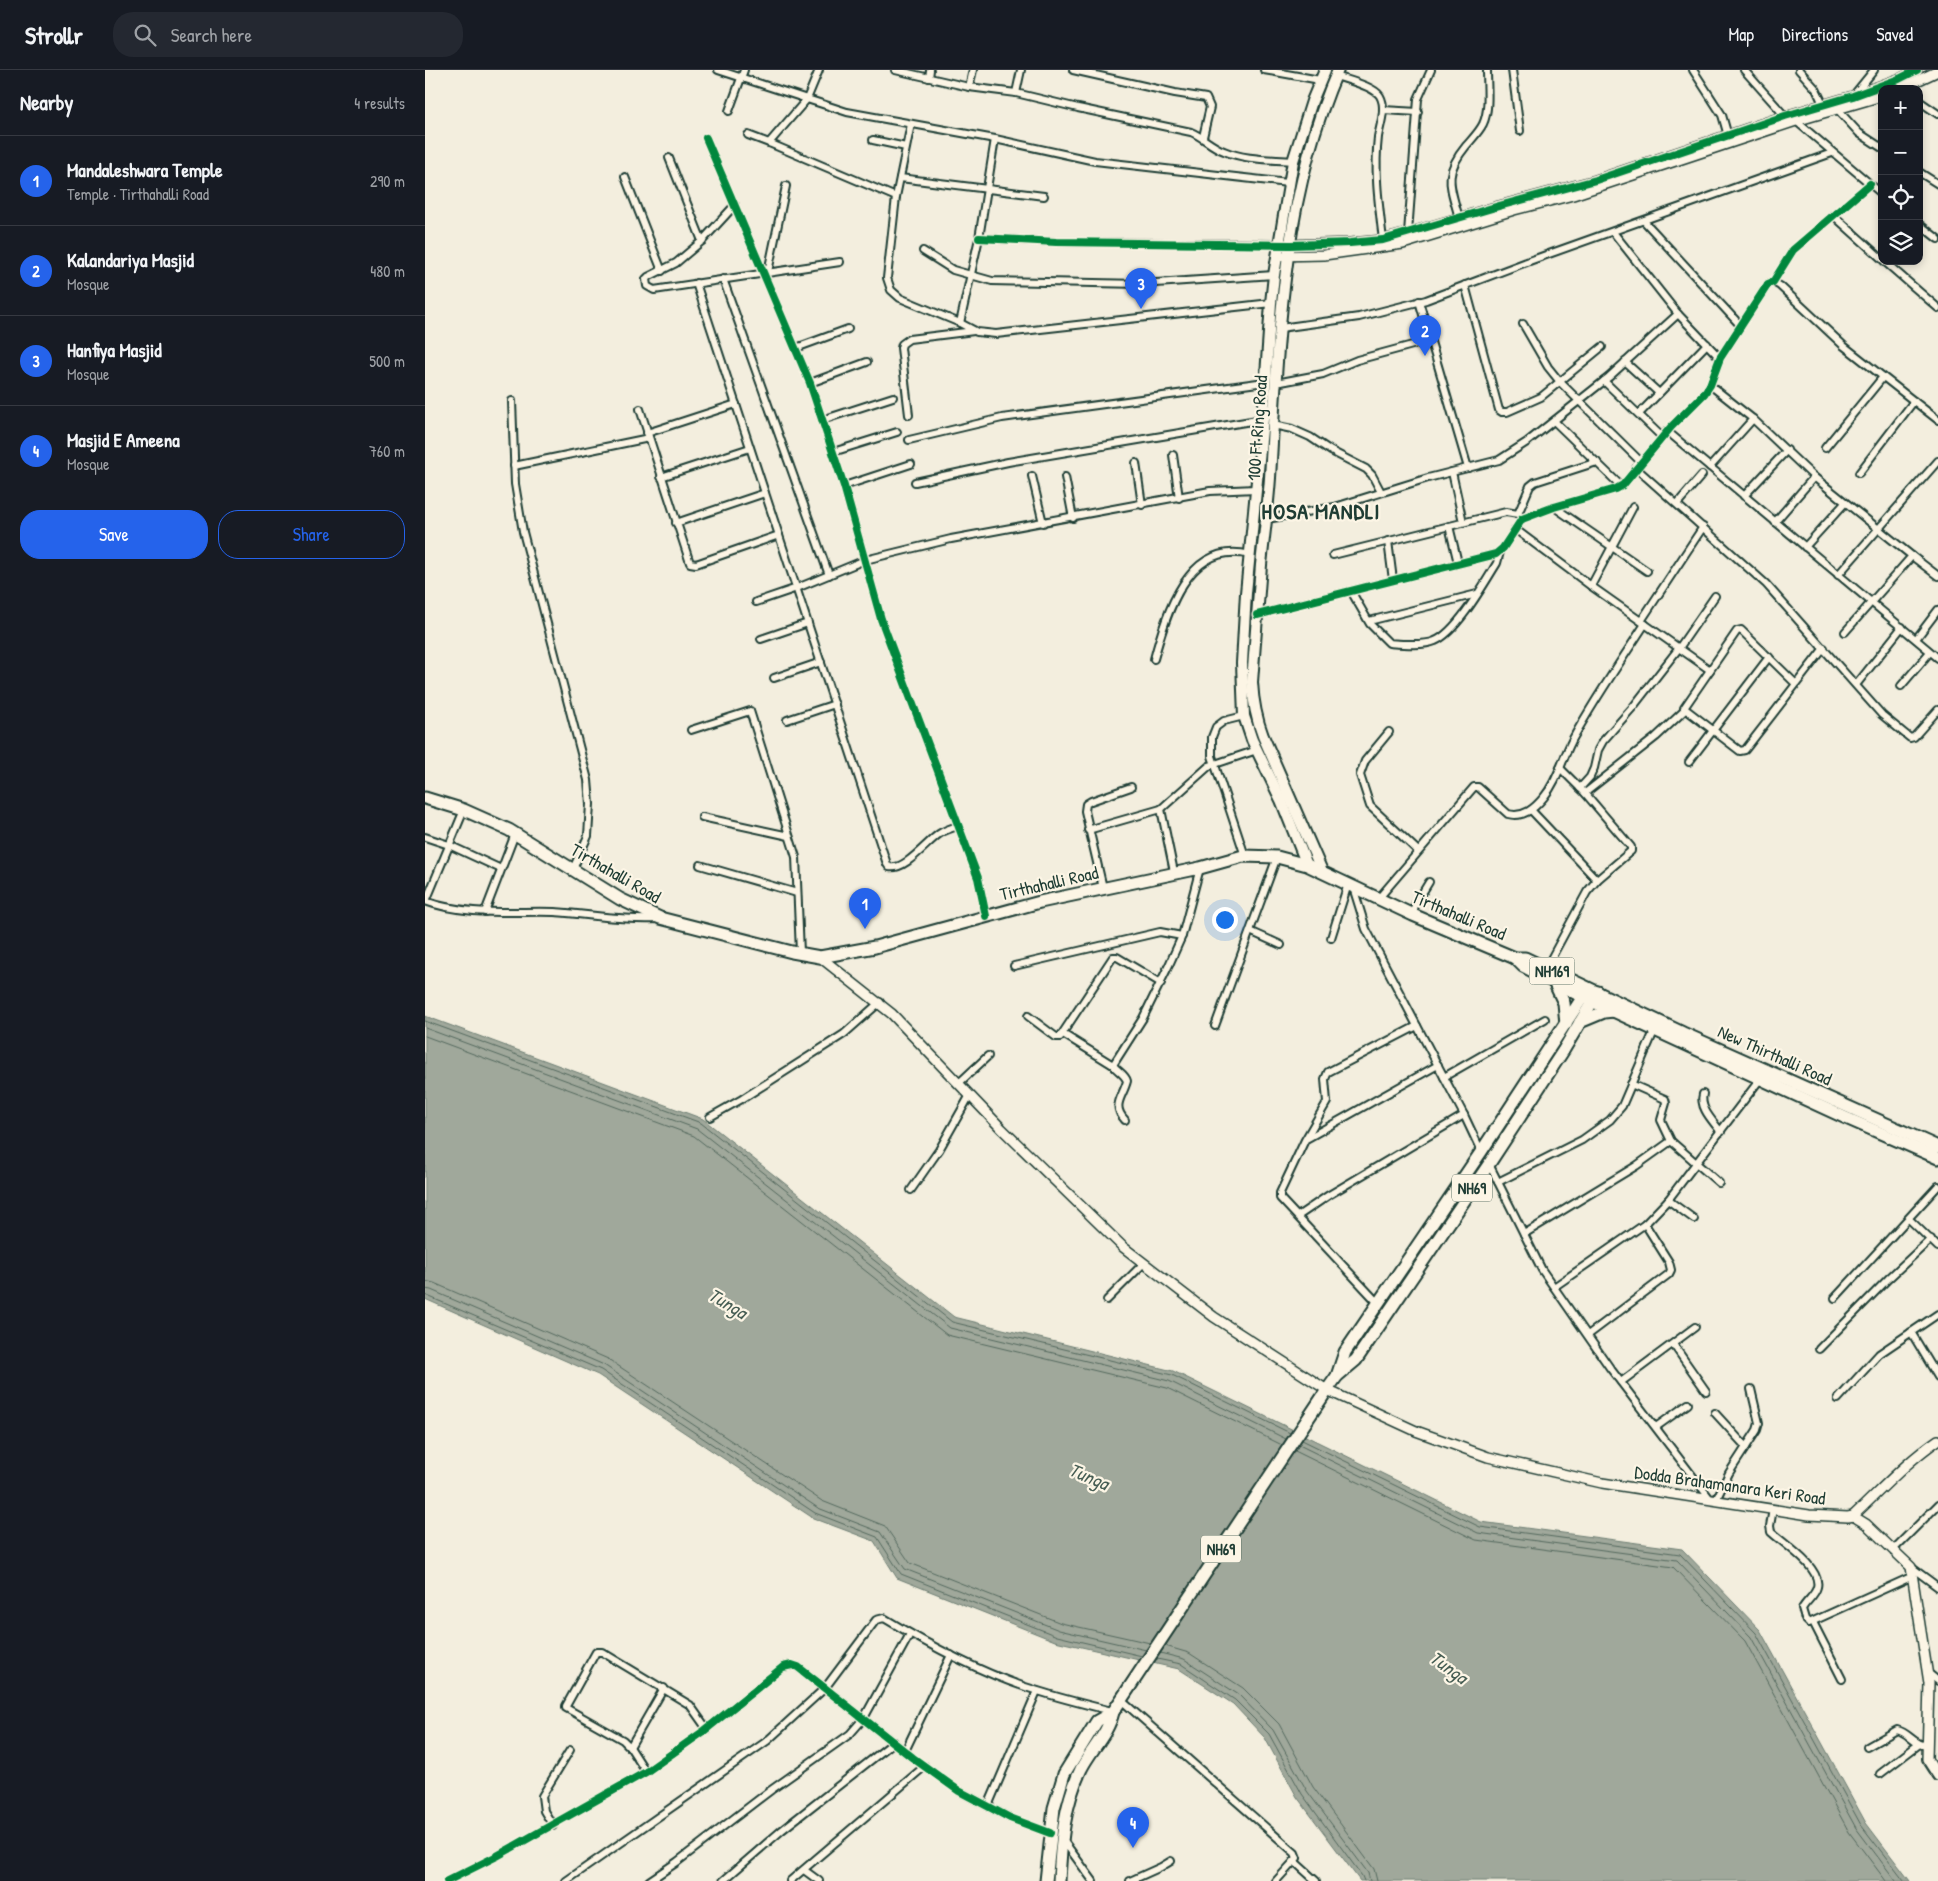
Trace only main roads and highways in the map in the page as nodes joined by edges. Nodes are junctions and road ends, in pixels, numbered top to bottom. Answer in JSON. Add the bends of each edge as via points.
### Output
{"nodes":[{"id":1,"x":1337,"y":73,"type":"edge"},
{"id":2,"x":1323,"y":75,"type":"edge"},
{"id":3,"x":425,"y":798,"type":"edge"},
{"id":4,"x":1307,"y":865,"type":"junction"},
{"id":5,"x":1323,"y":871,"type":"junction"},
{"id":6,"x":1515,"y":958,"type":"junction"},
{"id":7,"x":1555,"y":984,"type":"junction"},
{"id":8,"x":1591,"y":995,"type":"junction"},
{"id":9,"x":1613,"y":1011,"type":"junction"},
{"id":10,"x":1580,"y":1022,"type":"junction"},
{"id":11,"x":1566,"y":1024,"type":"junction"},
{"id":12,"x":1938,"y":1147,"type":"edge"},
{"id":13,"x":1938,"y":1158,"type":"edge"},
{"id":14,"x":1337,"y":1376,"type":"junction"},
{"id":15,"x":1056,"y":1834,"type":"junction"},
{"id":16,"x":1046,"y":1881,"type":"edge"},
{"id":17,"x":1059,"y":1881,"type":"edge"}],
"edges":[{"from":1,"to":5,"type":"main road","name":"100 Ft Ring Road","via":[[1305,164],[1280,310],[1267,519],[1252,682],[1257,721]]},
{"from":2,"to":4,"type":"main road","name":"100 Ft Ring Road","via":[[1293,161],[1277,256],[1242,663],[1244,716]]},
{"from":3,"to":4,"type":"highway","name":"Tirthahalli Road","number":"NH169","via":[[464,810],[515,834],[620,899],[660,918],[820,957],[875,947],[985,916],[1245,856],[1277,857]]},
{"from":4,"to":5,"type":"highway","name":"Tirthahalli Road","number":"NH169"},
{"from":5,"to":6,"type":"highway","name":"Tirthahalli Road","number":"NH169","via":[[1413,916]]},
{"from":6,"to":7,"type":"highway","number":"NH169"},
{"from":6,"to":8,"type":"highway","name":"Tirthahalli Road","number":"NH169","via":[[1525,958],[1546,968]]},
{"from":7,"to":8,"type":"highway","number":"NH169"},
{"from":7,"to":11,"type":"highway","via":[[1564,1003]]},
{"from":8,"to":9,"type":"highway"},
{"from":8,"to":10,"type":"highway","number":"NH69"},
{"from":8,"to":11,"type":"highway","number":"NH69"},
{"from":8,"to":12,"type":"highway","name":"New Thirthalli Road"},
{"from":9,"to":10,"type":"highway"},
{"from":9,"to":13,"type":"highway"},
{"from":10,"to":14,"type":"highway","number":"NH69","via":[[1489,1164],[1356,1360]]},
{"from":11,"to":14,"type":"highway","number":"NH69","via":[[1345,1352]]},
{"from":14,"to":15,"type":"highway","number":"NH69","via":[[1113,1712],[1097,1721],[1064,1774],[1054,1808]]},
{"from":15,"to":16,"type":"highway","number":"NH69"},
{"from":15,"to":17,"type":"highway","number":"NH69"}]}
